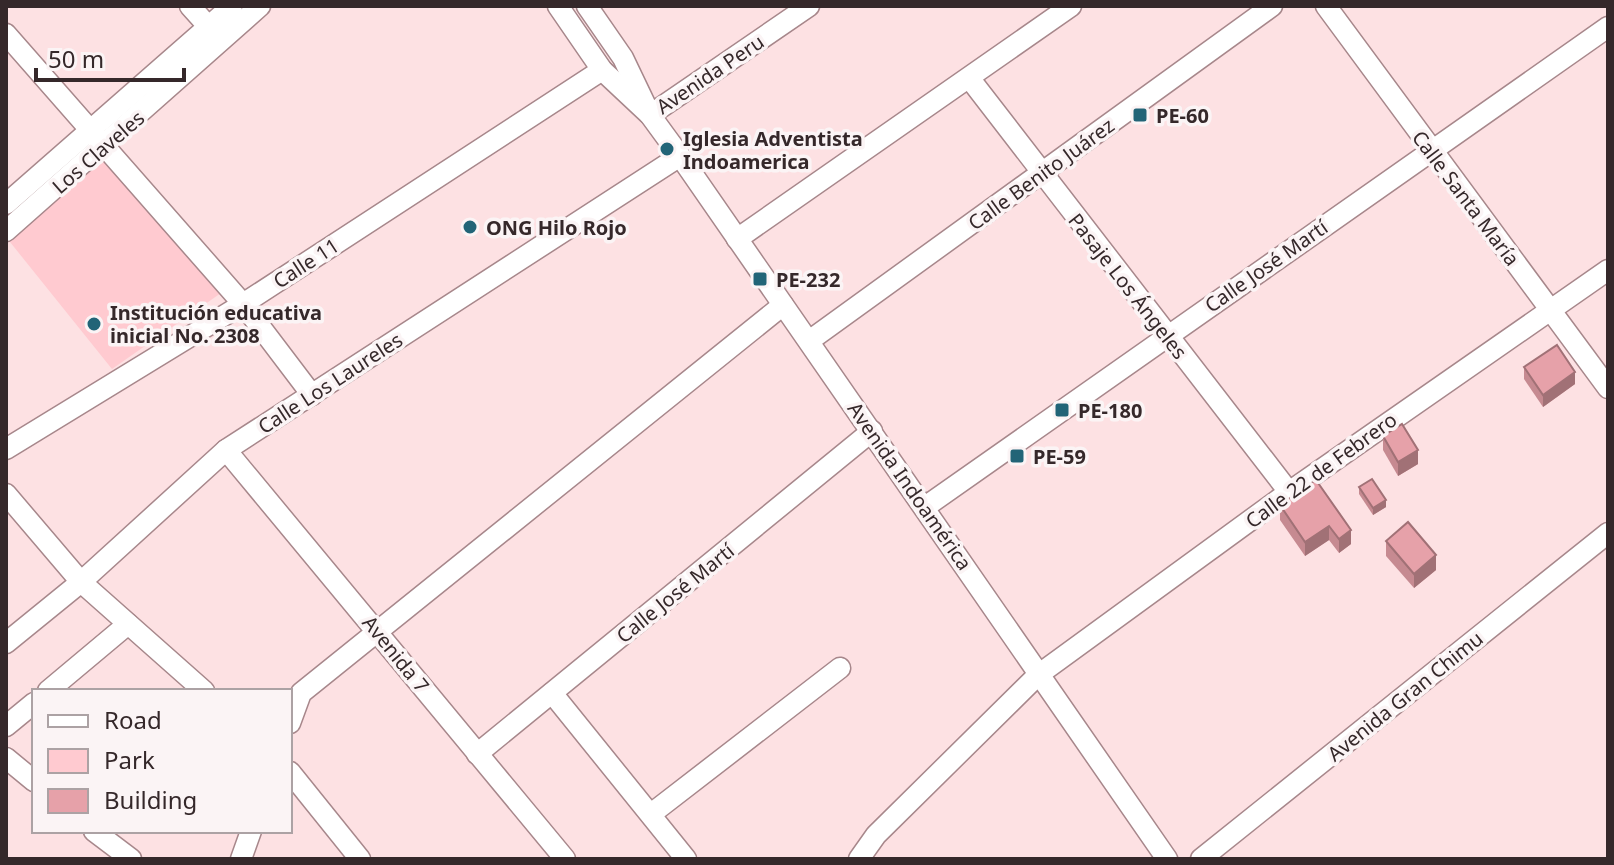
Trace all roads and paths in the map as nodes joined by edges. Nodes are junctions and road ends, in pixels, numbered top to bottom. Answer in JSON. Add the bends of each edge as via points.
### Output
{"nodes":[{"id":1,"x":190,"y":6,"type":"edge"},
{"id":2,"x":232,"y":6,"type":"edge"},
{"id":3,"x":260,"y":6,"type":"edge"},
{"id":4,"x":558,"y":6,"type":"edge"},
{"id":5,"x":587,"y":6,"type":"edge"},
{"id":6,"x":1071,"y":6,"type":"edge"},
{"id":7,"x":1272,"y":6,"type":"edge"},
{"id":8,"x":1326,"y":6,"type":"edge"},
{"id":9,"x":807,"y":7,"type":"edge"},
{"id":10,"x":1608,"y":27,"type":"edge"},
{"id":11,"x":6,"y":34,"type":"edge"},
{"id":12,"x":216,"y":35,"type":"junction"},
{"id":13,"x":602,"y":70,"type":"junction"},
{"id":14,"x":970,"y":79,"type":"junction"},
{"id":15,"x":650,"y":115,"type":"junction"},
{"id":16,"x":100,"y":138,"type":"junction"},
{"id":17,"x":1431,"y":152,"type":"junction"},
{"id":18,"x":680,"y":156,"type":"junction"},
{"id":19,"x":1041,"y":174,"type":"junction"},
{"id":20,"x":6,"y":204,"type":"edge"},
{"id":21,"x":6,"y":231,"type":"edge"},
{"id":22,"x":737,"y":239,"type":"junction"},
{"id":23,"x":1608,"y":270,"type":"edge"},
{"id":24,"x":243,"y":304,"type":"junction"},
{"id":25,"x":783,"y":305,"type":"junction"},
{"id":26,"x":1548,"y":308,"type":"junction"},
{"id":27,"x":1166,"y":335,"type":"junction"},
{"id":28,"x":809,"y":341,"type":"junction"},
{"id":29,"x":1608,"y":388,"type":"edge"},
{"id":30,"x":312,"y":395,"type":"junction"},
{"id":31,"x":872,"y":431,"type":"junction"},
{"id":32,"x":6,"y":449,"type":"edge"},
{"id":33,"x":226,"y":450,"type":"junction"},
{"id":34,"x":1289,"y":492,"type":"junction"},
{"id":35,"x":6,"y":494,"type":"edge"},
{"id":36,"x":925,"y":507,"type":"junction"},
{"id":37,"x":1608,"y":533,"type":"edge"},
{"id":38,"x":81,"y":582,"type":"junction"},
{"id":39,"x":128,"y":624,"type":"junction"},
{"id":40,"x":376,"y":630,"type":"junction"},
{"id":41,"x":6,"y":643,"type":"edge"},
{"id":42,"x":840,"y":668,"type":"dead end"},
{"id":43,"x":1038,"y":675,"type":"junction"},
{"id":44,"x":50,"y":689,"type":"edge"},
{"id":45,"x":202,"y":689,"type":"edge"},
{"id":46,"x":552,"y":693,"type":"junction"},
{"id":47,"x":32,"y":705,"type":"edge"},
{"id":48,"x":292,"y":718,"type":"edge"},
{"id":49,"x":6,"y":726,"type":"edge"},
{"id":50,"x":477,"y":754,"type":"junction"},
{"id":51,"x":6,"y":758,"type":"edge"},
{"id":52,"x":292,"y":774,"type":"edge"},
{"id":53,"x":32,"y":779,"type":"edge"},
{"id":54,"x":651,"y":814,"type":"junction"},
{"id":55,"x":250,"y":833,"type":"edge"},
{"id":56,"x":100,"y":844,"type":"edge"},
{"id":57,"x":131,"y":859,"type":"edge"},
{"id":58,"x":241,"y":859,"type":"edge"},
{"id":59,"x":360,"y":859,"type":"edge"},
{"id":60,"x":565,"y":859,"type":"edge"},
{"id":61,"x":686,"y":859,"type":"edge"},
{"id":62,"x":859,"y":859,"type":"edge"},
{"id":63,"x":1167,"y":859,"type":"edge"},
{"id":64,"x":1201,"y":859,"type":"edge"}],
"edges":[{"from":1,"to":12,"type":"street"},
{"from":2,"to":12,"type":"street","name":"Los Claveles"},
{"from":3,"to":12,"type":"street","name":"Los Claveles"},
{"from":4,"to":13,"type":"street","name":"Avenida Indoamérica"},
{"from":5,"to":15,"type":"street","name":"Avenida Indoamérica","via":[[623,58]]},
{"from":6,"to":14,"type":"street"},
{"from":7,"to":19,"type":"street","name":"Calle Benito Juárez"},
{"from":8,"to":17,"type":"street","name":"Calle Santa María"},
{"from":9,"to":15,"type":"street","name":"Avenida Peru"},
{"from":10,"to":17,"type":"street","name":"Calle José Martí"},
{"from":11,"to":16,"type":"street"},
{"from":12,"to":16,"type":"street","name":"Los Claveles"},
{"from":13,"to":15,"type":"street","name":"Avenida Indoamérica"},
{"from":13,"to":24,"type":"street","name":"Calle 11"},
{"from":14,"to":19,"type":"street","name":"Pasaje Los Ángeles"},
{"from":14,"to":22,"type":"street"},
{"from":15,"to":18,"type":"street","name":"Avenida Indoamérica"},
{"from":16,"to":20,"type":"street","name":"Los Claveles"},
{"from":16,"to":21,"type":"street","name":"Los Claveles"},
{"from":16,"to":24,"type":"street"},
{"from":17,"to":26,"type":"street","name":"Calle Santa María"},
{"from":17,"to":27,"type":"street","name":"Calle José Martí"},
{"from":18,"to":22,"type":"street","name":"Avenida Indoamérica"},
{"from":18,"to":30,"type":"street","name":"Calle Los Laureles"},
{"from":19,"to":27,"type":"street","name":"Pasaje Los Ángeles"},
{"from":19,"to":28,"type":"street","name":"Calle Benito Juárez"},
{"from":22,"to":25,"type":"street","name":"Avenida Indoamérica"},
{"from":23,"to":26,"type":"street","name":"Calle 22 de Febrero"},
{"from":24,"to":30,"type":"street"},
{"from":24,"to":32,"type":"street","name":"Calle 11"},
{"from":25,"to":28,"type":"street","name":"Avenida Indoamérica"},
{"from":25,"to":40,"type":"street"},
{"from":26,"to":29,"type":"street","name":"Calle Santa María"},
{"from":26,"to":34,"type":"street","name":"Calle 22 de Febrero"},
{"from":27,"to":34,"type":"street","name":"Pasaje Los Ángeles"},
{"from":27,"to":36,"type":"street","name":"Calle José Martí"},
{"from":28,"to":31,"type":"street","name":"Avenida Indoamérica"},
{"from":30,"to":33,"type":"street","name":"Calle Los Laureles"},
{"from":31,"to":36,"type":"street","name":"Avenida Indoamérica"},
{"from":31,"to":46,"type":"street","name":"Calle José Martí"},
{"from":33,"to":38,"type":"street","name":"Calle Los Laureles"},
{"from":33,"to":40,"type":"street","name":"Avenida 7"},
{"from":34,"to":43,"type":"street","name":"Calle 22 de Febrero"},
{"from":35,"to":38,"type":"street"},
{"from":36,"to":43,"type":"street","name":"Avenida Indoamérica"},
{"from":37,"to":64,"type":"street","name":"Avenida Gran Chimu"},
{"from":38,"to":39,"type":"street"},
{"from":38,"to":41,"type":"street","name":"Calle Los Laureles"},
{"from":39,"to":44,"type":"street"},
{"from":39,"to":45,"type":"street"},
{"from":40,"to":48,"type":"street","via":[[301,693]]},
{"from":40,"to":50,"type":"street","name":"Avenida 7"},
{"from":42,"to":54,"type":"street"},
{"from":43,"to":62,"type":"street","name":"Calle 22 de Febrero","via":[[876,835]]},
{"from":43,"to":63,"type":"street","name":"Avenida Indoamérica"},
{"from":46,"to":50,"type":"street","name":"Calle José Martí"},
{"from":46,"to":54,"type":"street"},
{"from":47,"to":49,"type":"street"},
{"from":50,"to":60,"type":"street","name":"Avenida 7"},
{"from":51,"to":53,"type":"street"},
{"from":52,"to":59,"type":"street"},
{"from":54,"to":61,"type":"street"},
{"from":55,"to":58,"type":"street"},
{"from":56,"to":57,"type":"street"}]}
